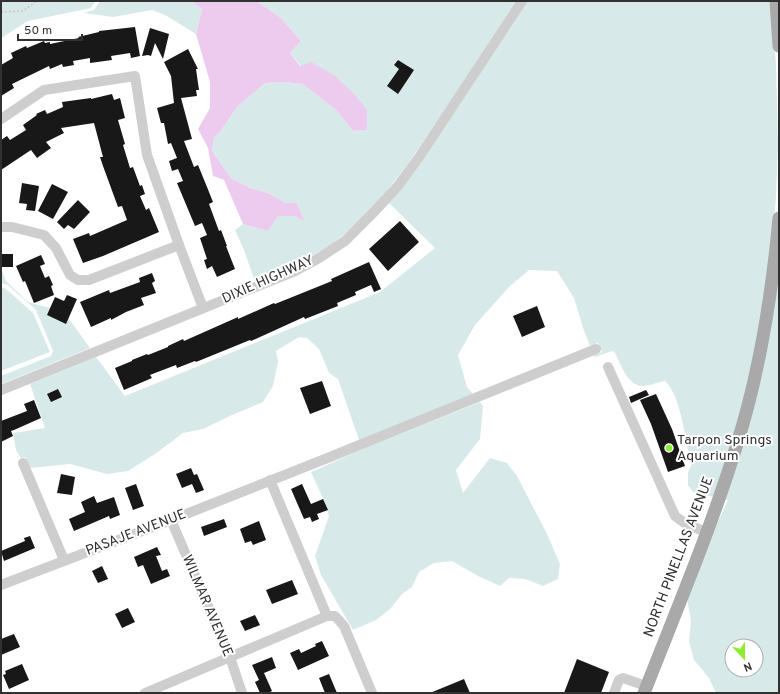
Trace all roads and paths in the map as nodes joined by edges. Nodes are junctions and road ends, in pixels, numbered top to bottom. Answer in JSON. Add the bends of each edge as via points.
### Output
{"nodes":[{"id":1,"x":36,"y":1,"type":"edge"},
{"id":2,"x":522,"y":1,"type":"edge"},
{"id":3,"x":776,"y":1,"type":"edge"},
{"id":4,"x":1,"y":8,"type":"edge"},
{"id":5,"x":2,"y":12,"type":"edge"},
{"id":6,"x":779,"y":46,"type":"edge"},
{"id":7,"x":1,"y":119,"type":"edge"},
{"id":8,"x":779,"y":218,"type":"edge"},
{"id":9,"x":1,"y":227,"type":"edge"},
{"id":10,"x":180,"y":245,"type":"junction"},
{"id":11,"x":203,"y":308,"type":"junction"},
{"id":12,"x":596,"y":349,"type":"dead end"},
{"id":13,"x":608,"y":367,"type":"dead end"},
{"id":14,"x":1,"y":390,"type":"edge"},
{"id":15,"x":23,"y":463,"type":"dead end"},
{"id":16,"x":270,"y":480,"type":"junction"},
{"id":17,"x":171,"y":520,"type":"junction"},
{"id":18,"x":706,"y":532,"type":"junction"},
{"id":19,"x":64,"y":560,"type":"junction"},
{"id":20,"x":1,"y":585,"type":"edge"},
{"id":21,"x":327,"y":616,"type":"junction"},
{"id":22,"x":230,"y":657,"type":"junction"},
{"id":23,"x":645,"y":690,"type":"edge"},
{"id":24,"x":144,"y":693,"type":"edge"},
{"id":25,"x":242,"y":693,"type":"edge"},
{"id":26,"x":372,"y":693,"type":"edge"},
{"id":27,"x":614,"y":693,"type":"edge"}],
"edges":[{"from":1,"to":5,"type":"path","via":[[23,11]]},
{"from":2,"to":11,"type":"street","name":"DIXIE HIGHWAY","via":[[398,186],[345,241],[295,270]]},
{"from":3,"to":6,"type":"main road"},
{"from":4,"to":5,"type":"path"},
{"from":7,"to":10,"type":"street","via":[[44,90],[135,76],[147,155]]},
{"from":8,"to":18,"type":"main road","name":"NORTH PINELLAS AVENUE","via":[[769,307],[754,379],[737,443]]},
{"from":9,"to":10,"type":"street","via":[[12,227],[44,236],[56,248],[70,275],[78,280],[89,280]]},
{"from":10,"to":11,"type":"street"},
{"from":11,"to":14,"type":"street","name":"DIXIE HIGHWAY"},
{"from":12,"to":16,"type":"street","name":"PASAJE AVENUE"},
{"from":13,"to":18,"type":"street","via":[[675,516],[686,524]]},
{"from":15,"to":19,"type":"street"},
{"from":16,"to":17,"type":"street","name":"PASAJE AVENUE"},
{"from":16,"to":21,"type":"street"},
{"from":17,"to":19,"type":"street","name":"PASAJE AVENUE"},
{"from":17,"to":22,"type":"street","name":"WILMAR AVENUE"},
{"from":18,"to":23,"type":"main road","name":"NORTH PINELLAS AVENUE"},
{"from":19,"to":20,"type":"street","name":"PASAJE AVENUE"},
{"from":21,"to":22,"type":"street"},
{"from":21,"to":26,"type":"street","via":[[335,616],[344,626]]},
{"from":22,"to":24,"type":"street"},
{"from":22,"to":25,"type":"street","name":"WILMAR AVENUE"},
{"from":23,"to":27,"type":"street","via":[[624,678],[619,680]]}]}
